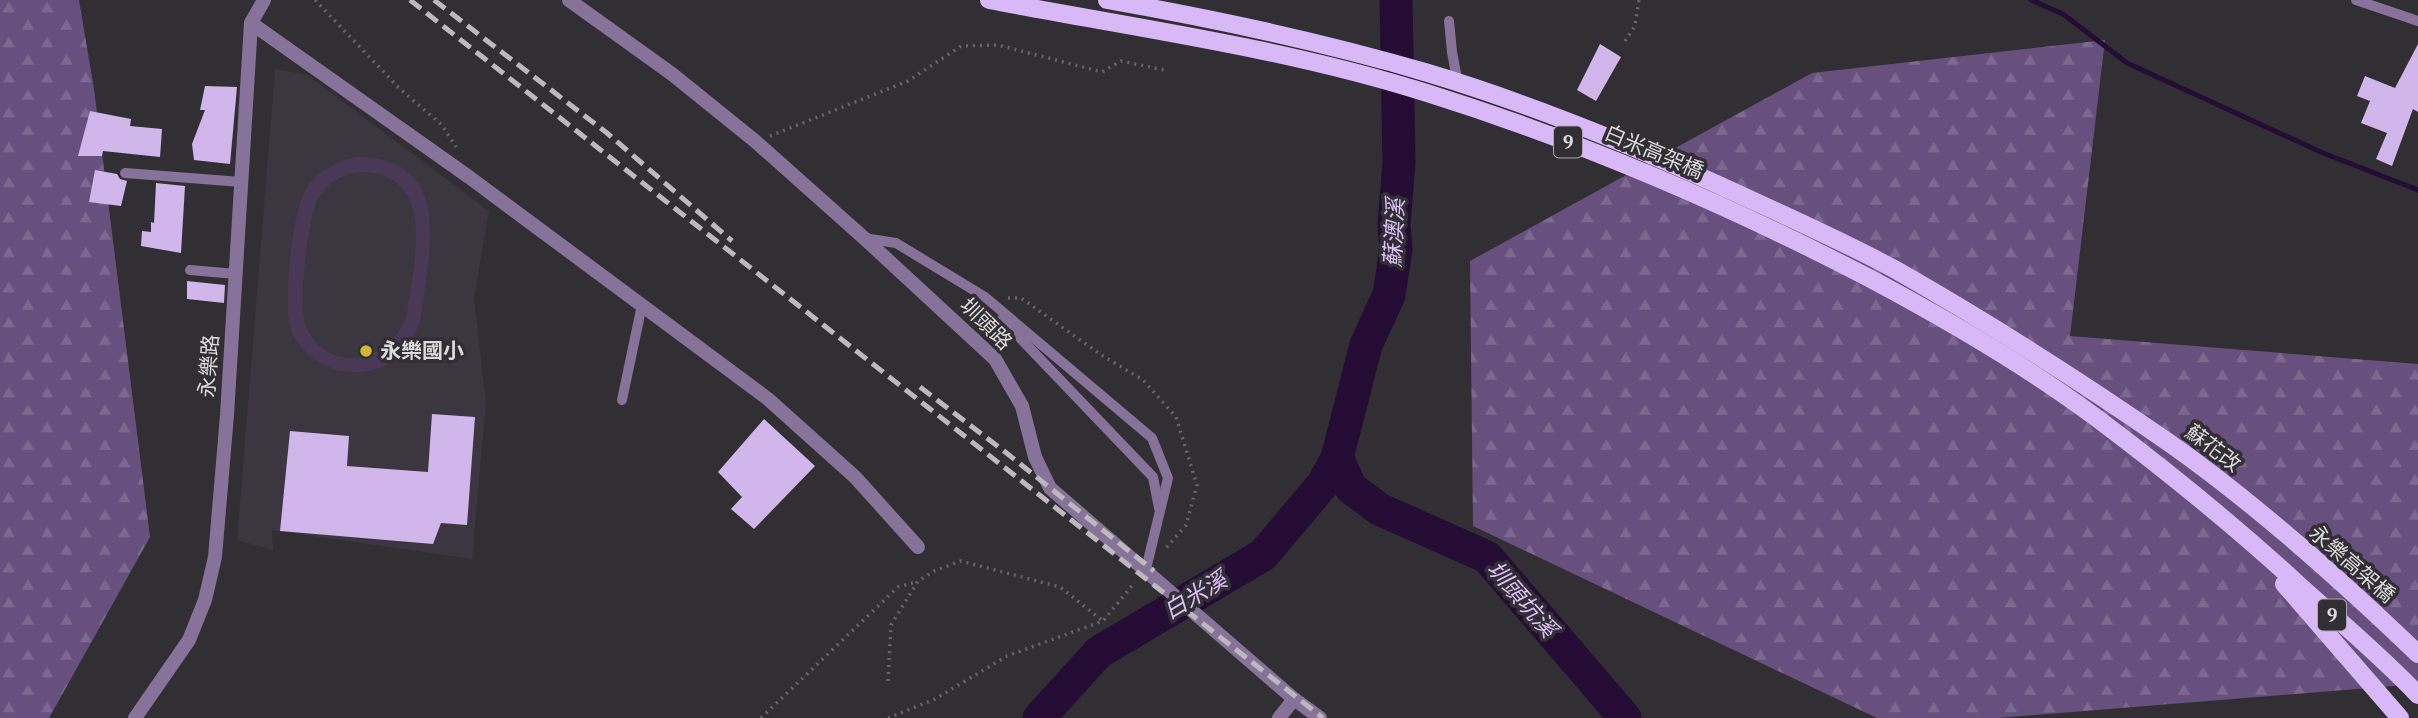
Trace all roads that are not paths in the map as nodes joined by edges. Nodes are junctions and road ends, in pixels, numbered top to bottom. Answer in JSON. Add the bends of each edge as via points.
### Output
{"nodes":[{"id":1,"x":264,"y":0,"type":"edge"},
{"id":2,"x":569,"y":0,"type":"edge"},
{"id":3,"x":989,"y":0,"type":"edge"},
{"id":4,"x":1107,"y":0,"type":"edge"},
{"id":5,"x":2356,"y":0,"type":"edge"},
{"id":6,"x":2418,"y":21,"type":"edge"},
{"id":7,"x":1449,"y":22,"type":"dead end"},
{"id":8,"x":251,"y":23,"type":"junction"},
{"id":9,"x":1459,"y":83,"type":"junction"},
{"id":10,"x":1453,"y":102,"type":"junction"},
{"id":11,"x":125,"y":173,"type":"dead end"},
{"id":12,"x":241,"y":183,"type":"junction"},
{"id":13,"x":864,"y":238,"type":"junction"},
{"id":14,"x":190,"y":270,"type":"dead end"},
{"id":15,"x":236,"y":274,"type":"junction"},
{"id":16,"x":985,"y":297,"type":"junction"},
{"id":17,"x":642,"y":305,"type":"junction"},
{"id":18,"x":622,"y":400,"type":"dead end"},
{"id":19,"x":2106,"y":401,"type":"joint"},
{"id":20,"x":1160,"y":513,"type":"junction"},
{"id":21,"x":2244,"y":535,"type":"junction"},
{"id":22,"x":2287,"y":537,"type":"joint"},
{"id":23,"x":918,"y":547,"type":"dead end"},
{"id":24,"x":1146,"y":569,"type":"dead end"},
{"id":25,"x":2418,"y":654,"type":"edge"},
{"id":26,"x":2418,"y":695,"type":"edge"},
{"id":27,"x":1294,"y":699,"type":"junction"},
{"id":28,"x":135,"y":718,"type":"edge"},
{"id":29,"x":1279,"y":718,"type":"edge"},
{"id":30,"x":1321,"y":718,"type":"edge"},
{"id":31,"x":2400,"y":718,"type":"edge"}],
"edges":[{"from":1,"to":8,"type":"street","name":"永樂路"},
{"from":2,"to":13,"type":"street","name":"圳頭路","via":[[672,74]]},
{"from":3,"to":10,"type":"main road","name":"白米高架橋","number":"9","via":[[1283,55]]},
{"from":4,"to":9,"type":"main road","name":"白米高架橋","number":"9","via":[[1287,36]]},
{"from":5,"to":6,"type":"lane"},
{"from":7,"to":9,"type":"lane"},
{"from":8,"to":12,"type":"street","name":"永樂路"},
{"from":8,"to":17,"type":"street"},
{"from":9,"to":10,"type":"lane"},
{"from":9,"to":19,"type":"main road","name":"白米高架橋","number":"9","via":[[1583,127],[1791,218],[1893,269]]},
{"from":10,"to":21,"type":"main road","name":"白米高架橋","number":"9","via":[[1633,167],[1772,229],[1919,305],[2095,417]]},
{"from":11,"to":12,"type":"lane"},
{"from":12,"to":15,"type":"street","name":"永樂路"},
{"from":13,"to":16,"type":"lane","via":[[896,243]]},
{"from":13,"to":27,"type":"street","name":"圳頭路","via":[[995,359],[1022,406],[1035,457],[1049,488]]},
{"from":14,"to":15,"type":"lane"},
{"from":15,"to":28,"type":"street","name":"永樂路","via":[[215,557],[189,640]]},
{"from":16,"to":20,"type":"lane","via":[[1153,477]]},
{"from":16,"to":20,"type":"lane","via":[[1152,438],[1168,478]]},
{"from":17,"to":18,"type":"lane"},
{"from":17,"to":23,"type":"street","via":[[768,399],[855,477]]},
{"from":19,"to":22,"type":"main road","name":"蘇花改","number":"9","via":[[2169,443]]},
{"from":20,"to":24,"type":"lane"},
{"from":21,"to":26,"type":"main road","number":"9"},
{"from":21,"to":31,"type":"main road"},
{"from":22,"to":25,"type":"main road","name":"永樂高架橋","number":"9"},
{"from":27,"to":29,"type":"street"},
{"from":27,"to":30,"type":"street","name":"圳頭路"}]}
